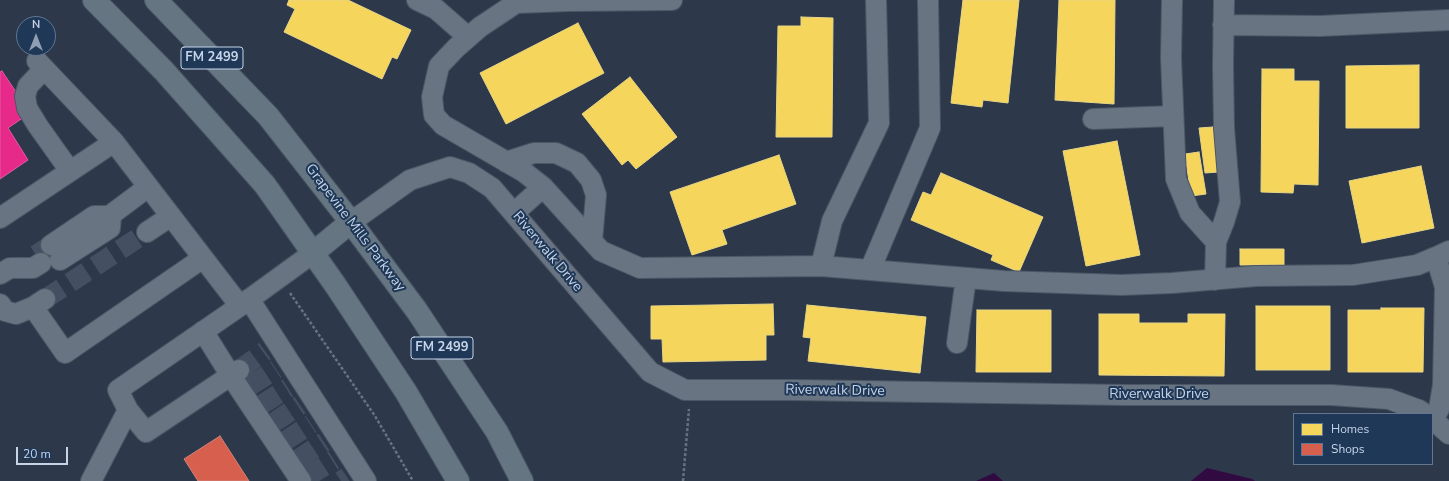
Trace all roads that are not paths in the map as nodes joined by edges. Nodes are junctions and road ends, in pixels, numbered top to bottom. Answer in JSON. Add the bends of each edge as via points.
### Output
{"nodes":[{"id":1,"x":94,"y":0,"type":"edge"},
{"id":2,"x":156,"y":0,"type":"edge"},
{"id":3,"x":417,"y":0,"type":"edge"},
{"id":4,"x":576,"y":0,"type":"edge"},
{"id":5,"x":672,"y":0,"type":"edge"},
{"id":6,"x":876,"y":0,"type":"edge"},
{"id":7,"x":928,"y":0,"type":"edge"},
{"id":8,"x":1172,"y":0,"type":"edge"},
{"id":9,"x":1224,"y":0,"type":"edge"},
{"id":10,"x":516,"y":2,"type":"edge"},
{"id":11,"x":1449,"y":20,"type":"edge"},
{"id":12,"x":1224,"y":25,"type":"junction"},
{"id":13,"x":468,"y":37,"type":"junction"},
{"id":14,"x":1173,"y":116,"type":"junction"},
{"id":15,"x":1093,"y":119,"type":"dead end"},
{"id":16,"x":114,"y":142,"type":"junction"},
{"id":17,"x":506,"y":162,"type":"junction"},
{"id":18,"x":70,"y":171,"type":"junction"},
{"id":19,"x":148,"y":187,"type":"junction"},
{"id":20,"x":543,"y":187,"type":"junction"},
{"id":21,"x":514,"y":213,"type":"junction"},
{"id":22,"x":171,"y":216,"type":"junction"},
{"id":23,"x":0,"y":218,"type":"edge"},
{"id":24,"x":351,"y":222,"type":"junction"},
{"id":25,"x":147,"y":232,"type":"tunnel mouth"},
{"id":26,"x":592,"y":241,"type":"junction"},
{"id":27,"x":1216,"y":242,"type":"junction"},
{"id":28,"x":313,"y":253,"type":"junction"},
{"id":29,"x":1442,"y":254,"type":"edge"},
{"id":30,"x":203,"y":258,"type":"junction"},
{"id":31,"x":821,"y":266,"type":"junction"},
{"id":32,"x":870,"y":270,"type":"junction"},
{"id":33,"x":0,"y":274,"type":"edge"},
{"id":34,"x":966,"y":278,"type":"junction"},
{"id":35,"x":1215,"y":280,"type":"junction"},
{"id":36,"x":1447,"y":291,"type":"edge"},
{"id":37,"x":245,"y":303,"type":"junction"},
{"id":38,"x":0,"y":304,"type":"edge"},
{"id":39,"x":203,"y":331,"type":"junction"},
{"id":40,"x":957,"y":343,"type":"dead end"},
{"id":41,"x":240,"y":381,"type":"junction"},
{"id":42,"x":128,"y":410,"type":"junction"},
{"id":43,"x":1424,"y":413,"type":"edge"},
{"id":44,"x":1433,"y":415,"type":"edge"},
{"id":45,"x":1433,"y":420,"type":"edge"},
{"id":46,"x":1449,"y":434,"type":"edge"},
{"id":47,"x":358,"y":476,"type":"edge"},
{"id":48,"x":304,"y":480,"type":"edge"},
{"id":49,"x":91,"y":481,"type":"edge"},
{"id":50,"x":458,"y":481,"type":"edge"},
{"id":51,"x":522,"y":481,"type":"edge"}],
"edges":[{"from":1,"to":28,"type":"main road","number":"FM 2499","via":[[164,71],[265,186]]},
{"from":2,"to":24,"type":"main road","name":"Grapevine Mills Parkway","number":"FM 2499","via":[[268,116]]},
{"from":3,"to":13,"type":"lane","via":[[436,9]]},
{"from":4,"to":5,"type":"lane"},
{"from":4,"to":10,"type":"lane"},
{"from":6,"to":31,"type":"lane","via":[[879,123],[832,221]]},
{"from":7,"to":32,"type":"lane","via":[[930,128]]},
{"from":8,"to":14,"type":"lane"},
{"from":9,"to":12,"type":"lane"},
{"from":10,"to":13,"type":"lane"},
{"from":11,"to":12,"type":"lane","via":[[1320,26]]},
{"from":12,"to":27,"type":"lane","via":[[1224,128],[1230,202]]},
{"from":13,"to":17,"type":"lane","via":[[439,66],[432,97],[434,115],[443,125]]},
{"from":14,"to":15,"type":"lane"},
{"from":14,"to":27,"type":"lane","via":[[1176,179],[1190,213]]},
{"from":16,"to":18,"type":"lane"},
{"from":16,"to":18,"type":"lane","via":[[40,65],[28,86],[25,96],[27,108]]},
{"from":16,"to":19,"type":"lane"},
{"from":17,"to":20,"type":"lane"},
{"from":17,"to":26,"type":"lane","via":[[534,153],[556,153],[577,163],[591,180],[596,195]]},
{"from":18,"to":23,"type":"lane"},
{"from":19,"to":22,"type":"lane"},
{"from":19,"to":33,"type":"lane","via":[[111,216],[94,216],[46,259],[10,268]]},
{"from":20,"to":21,"type":"lane"},
{"from":20,"to":26,"type":"lane"},
{"from":21,"to":24,"type":"lane","name":"Riverwalk Drive","via":[[492,188],[469,172],[450,167],[410,180]]},
{"from":21,"to":43,"type":"lane","name":"Riverwalk Drive","via":[[650,372],[685,390],[1330,395],[1388,399]]},
{"from":22,"to":25,"type":"lane"},
{"from":22,"to":30,"type":"lane"},
{"from":24,"to":28,"type":"main road"},
{"from":24,"to":51,"type":"main road","name":"Grapevine Mills Parkway","number":"FM 2499","via":[[422,317],[497,432]]},
{"from":26,"to":31,"type":"lane","via":[[602,251],[640,268]]},
{"from":27,"to":35,"type":"lane"},
{"from":28,"to":37,"type":"lane"},
{"from":28,"to":50,"type":"main road","number":"FM 2499","via":[[406,392]]},
{"from":29,"to":35,"type":"lane","via":[[1417,265],[1353,275],[1256,276]]},
{"from":29,"to":36,"type":"lane"},
{"from":30,"to":37,"type":"lane"},
{"from":30,"to":38,"type":"lane","via":[[65,353],[39,303],[16,314],[5,311]]},
{"from":31,"to":32,"type":"lane"},
{"from":32,"to":34,"type":"lane"},
{"from":34,"to":35,"type":"lane","via":[[1121,285]]},
{"from":34,"to":40,"type":"lane"},
{"from":36,"to":44,"type":"lane","via":[[1443,385],[1440,409]]},
{"from":37,"to":39,"type":"lane"},
{"from":37,"to":47,"type":"lane","via":[[341,456]]},
{"from":39,"to":41,"type":"lane"},
{"from":39,"to":42,"type":"lane","via":[[118,390]]},
{"from":41,"to":42,"type":"lane","via":[[146,432]]},
{"from":41,"to":48,"type":"lane"},
{"from":42,"to":49,"type":"lane"},
{"from":45,"to":46,"type":"lane","name":"Riverwalk Drive"}]}
